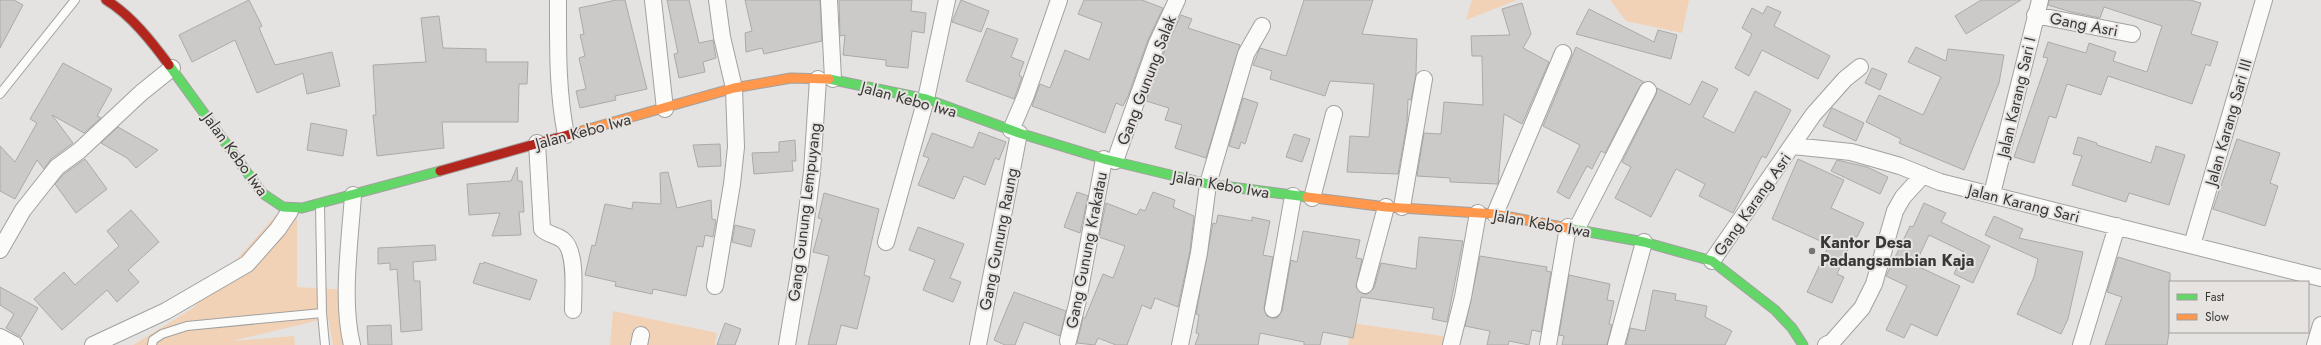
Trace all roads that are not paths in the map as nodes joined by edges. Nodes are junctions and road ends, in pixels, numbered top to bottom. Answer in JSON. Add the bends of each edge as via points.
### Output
{"nodes":[{"id":1,"x":75,"y":0,"type":"edge"},
{"id":2,"x":558,"y":0,"type":"edge"},
{"id":3,"x":653,"y":0,"type":"edge"},
{"id":4,"x":717,"y":0,"type":"edge"},
{"id":5,"x":829,"y":0,"type":"edge"},
{"id":6,"x":947,"y":0,"type":"edge"},
{"id":7,"x":1059,"y":0,"type":"edge"},
{"id":8,"x":1177,"y":0,"type":"edge"},
{"id":9,"x":2264,"y":0,"type":"edge"},
{"id":10,"x":114,"y":2,"type":"edge"},
{"id":11,"x":2038,"y":7,"type":"edge"},
{"id":12,"x":1262,"y":26,"type":"dead end"},
{"id":13,"x":2132,"y":34,"type":"dead end"},
{"id":14,"x":1563,"y":53,"type":"dead end"},
{"id":15,"x":1860,"y":67,"type":"dead end"},
{"id":16,"x":172,"y":68,"type":"junction"},
{"id":17,"x":825,"y":79,"type":"junction"},
{"id":18,"x":1424,"y":79,"type":"dead end"},
{"id":19,"x":734,"y":88,"type":"junction"},
{"id":20,"x":1648,"y":90,"type":"dead end"},
{"id":21,"x":0,"y":94,"type":"edge"},
{"id":22,"x":926,"y":99,"type":"junction"},
{"id":23,"x":665,"y":109,"type":"junction"},
{"id":24,"x":1334,"y":114,"type":"dead end"},
{"id":25,"x":1015,"y":131,"type":"junction"},
{"id":26,"x":566,"y":135,"type":"junction"},
{"id":27,"x":537,"y":143,"type":"junction"},
{"id":28,"x":1793,"y":146,"type":"junction"},
{"id":29,"x":1110,"y":160,"type":"junction"},
{"id":30,"x":1923,"y":175,"type":"junction"},
{"id":31,"x":1208,"y":184,"type":"junction"},
{"id":32,"x":1992,"y":194,"type":"junction"},
{"id":33,"x":353,"y":195,"type":"junction"},
{"id":34,"x":1293,"y":196,"type":"junction"},
{"id":35,"x":1312,"y":198,"type":"junction"},
{"id":36,"x":320,"y":205,"type":"junction"},
{"id":37,"x":1394,"y":207,"type":"junction"},
{"id":38,"x":290,"y":210,"type":"junction"},
{"id":39,"x":1478,"y":213,"type":"junction"},
{"id":40,"x":1495,"y":214,"type":"junction"},
{"id":41,"x":2116,"y":226,"type":"junction"},
{"id":42,"x":1573,"y":228,"type":"junction"},
{"id":43,"x":886,"y":242,"type":"dead end"},
{"id":44,"x":1644,"y":242,"type":"junction"},
{"id":45,"x":2192,"y":245,"type":"junction"},
{"id":46,"x":0,"y":250,"type":"edge"},
{"id":47,"x":1712,"y":261,"type":"junction"},
{"id":48,"x":2321,"y":278,"type":"edge"},
{"id":49,"x":1365,"y":284,"type":"dead end"},
{"id":50,"x":714,"y":286,"type":"dead end"},
{"id":51,"x":1273,"y":309,"type":"dead end"},
{"id":52,"x":573,"y":310,"type":"dead end"},
{"id":53,"x":322,"y":313,"type":"junction"},
{"id":54,"x":2321,"y":325,"type":"edge"},
{"id":55,"x":0,"y":337,"type":"edge"},
{"id":56,"x":1068,"y":341,"type":"dead end"},
{"id":57,"x":15,"y":345,"type":"edge"},
{"id":58,"x":93,"y":345,"type":"edge"},
{"id":59,"x":152,"y":345,"type":"edge"},
{"id":60,"x":325,"y":345,"type":"edge"},
{"id":61,"x":352,"y":345,"type":"edge"},
{"id":62,"x":787,"y":345,"type":"edge"},
{"id":63,"x":978,"y":345,"type":"edge"},
{"id":64,"x":1180,"y":345,"type":"edge"},
{"id":65,"x":1451,"y":345,"type":"edge"},
{"id":66,"x":1548,"y":345,"type":"edge"},
{"id":67,"x":1616,"y":345,"type":"edge"},
{"id":68,"x":1803,"y":345,"type":"edge"},
{"id":69,"x":1826,"y":345,"type":"edge"},
{"id":70,"x":2081,"y":345,"type":"edge"},
{"id":71,"x":2315,"y":345,"type":"edge"}],
"edges":[{"from":1,"to":21,"type":"lane"},
{"from":2,"to":26,"type":"street","via":[[556,53]]},
{"from":3,"to":23,"type":"street"},
{"from":4,"to":19,"type":"street","via":[[722,37]]},
{"from":5,"to":17,"type":"street","name":"Gang Gunung Lempuyang"},
{"from":6,"to":22,"type":"street"},
{"from":7,"to":25,"type":"street","name":"Gang Gunung Raung"},
{"from":8,"to":29,"type":"street","name":"Gang Gunung Salak"},
{"from":9,"to":45,"type":"street","name":"Jalan Karang Sari III"},
{"from":10,"to":16,"type":"street","name":"Jalan Kebo Iwa","via":[[156,46]]},
{"from":11,"to":13,"type":"street","name":"Gang Asri"},
{"from":11,"to":32,"type":"street","name":"Jalan Karang Sari I"},
{"from":12,"to":31,"type":"street","via":[[1246,54],[1240,71]]},
{"from":14,"to":40,"type":"street"},
{"from":15,"to":28,"type":"street","name":"Gang Karang Asri","via":[[1846,78],[1823,104]]},
{"from":16,"to":38,"type":"street","name":"Jalan Kebo Iwa","via":[[262,193],[271,201]]},
{"from":16,"to":46,"type":"street","via":[[141,93],[79,152],[57,167],[23,210]]},
{"from":17,"to":19,"type":"street","name":"Jalan Kebo Iwa","via":[[791,78]]},
{"from":17,"to":22,"type":"street","name":"Jalan Kebo Iwa"},
{"from":17,"to":62,"type":"street","name":"Gang Gunung Lempuyang"},
{"from":18,"to":37,"type":"street"},
{"from":19,"to":23,"type":"street","name":"Jalan Kebo Iwa"},
{"from":19,"to":50,"type":"street","via":[[735,154]]},
{"from":20,"to":42,"type":"street"},
{"from":22,"to":25,"type":"street","name":"Jalan Kebo Iwa"},
{"from":22,"to":43,"type":"street"},
{"from":23,"to":26,"type":"street","name":"Jalan Kebo Iwa"},
{"from":24,"to":35,"type":"street"},
{"from":25,"to":29,"type":"street","name":"Jalan Kebo Iwa"},
{"from":25,"to":63,"type":"street","name":"Gang Gunung Raung"},
{"from":26,"to":27,"type":"street","name":"Jalan Kebo Iwa"},
{"from":27,"to":33,"type":"street","name":"Jalan Kebo Iwa"},
{"from":27,"to":52,"type":"street","via":[[542,229],[561,238],[568,245],[572,264]]},
{"from":28,"to":30,"type":"street","name":"Gang Karang Asri","via":[[1851,152]]},
{"from":28,"to":47,"type":"street","name":"Gang Karang Asri"},
{"from":29,"to":31,"type":"street","name":"Jalan Kebo Iwa"},
{"from":29,"to":56,"type":"street","name":"Gang Gunung Krakatau"},
{"from":30,"to":32,"type":"street","name":"Jalan Karang Sari"},
{"from":30,"to":69,"type":"street","via":[[1903,197],[1895,211],[1874,284],[1862,308],[1832,342]]},
{"from":31,"to":34,"type":"street","name":"Jalan Kebo Iwa"},
{"from":31,"to":64,"type":"street","via":[[1199,253]]},
{"from":32,"to":41,"type":"street","name":"Jalan Karang Sari"},
{"from":33,"to":36,"type":"street","name":"Jalan Kebo Iwa"},
{"from":33,"to":61,"type":"street","via":[[347,329]]},
{"from":34,"to":35,"type":"street","name":"Jalan Kebo Iwa"},
{"from":34,"to":51,"type":"street"},
{"from":35,"to":37,"type":"street","name":"Jalan Kebo Iwa"},
{"from":36,"to":38,"type":"street","name":"Jalan Kebo Iwa"},
{"from":36,"to":53,"type":"lane"},
{"from":37,"to":39,"type":"street","name":"Jalan Kebo Iwa"},
{"from":37,"to":49,"type":"street"},
{"from":38,"to":58,"type":"street","via":[[248,264],[166,311]]},
{"from":39,"to":40,"type":"street","name":"Jalan Kebo Iwa"},
{"from":39,"to":65,"type":"street","via":[[1463,297]]},
{"from":40,"to":42,"type":"street","name":"Jalan Kebo Iwa"},
{"from":41,"to":45,"type":"street","name":"Jalan Karang Sari"},
{"from":41,"to":70,"type":"street"},
{"from":42,"to":44,"type":"street","name":"Jalan Kebo Iwa"},
{"from":42,"to":66,"type":"street"},
{"from":44,"to":47,"type":"street","name":"Jalan Kebo Iwa"},
{"from":44,"to":67,"type":"street"},
{"from":45,"to":48,"type":"street","name":"Jalan Karang Sari"},
{"from":47,"to":68,"type":"street","name":"Jalan Kebo Iwa","via":[[1775,310],[1792,328]]},
{"from":53,"to":59,"type":"lane","via":[[187,326],[162,334],[153,340]]},
{"from":53,"to":60,"type":"lane"},
{"from":54,"to":71,"type":"street"},
{"from":55,"to":57,"type":"street"}]}
